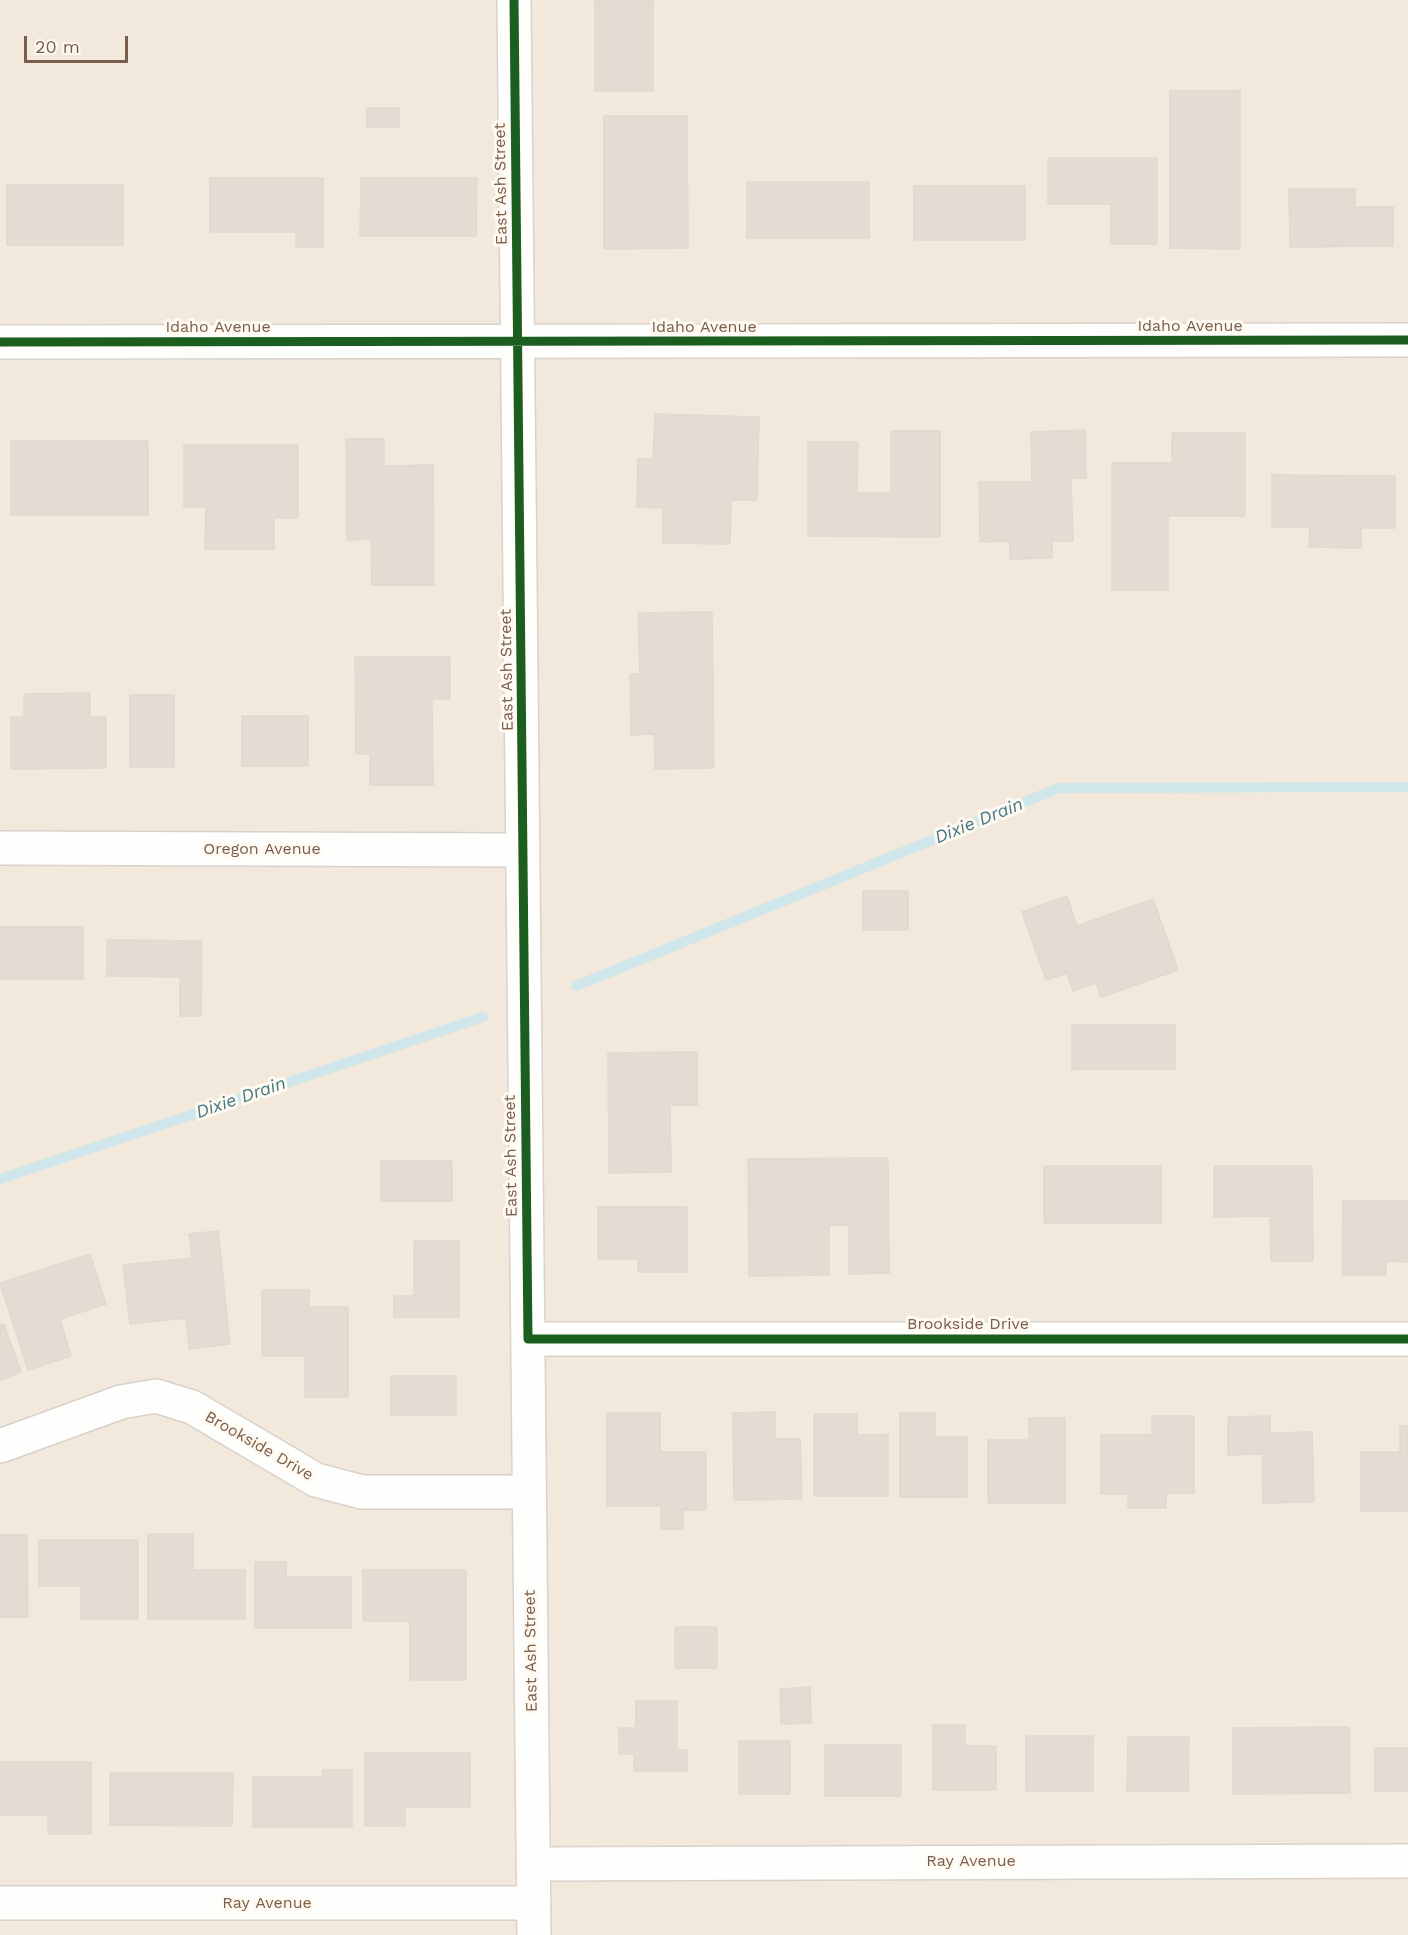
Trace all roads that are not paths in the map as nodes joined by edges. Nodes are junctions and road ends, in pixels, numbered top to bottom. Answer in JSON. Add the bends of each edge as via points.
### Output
{"nodes":[{"id":1,"x":514,"y":0,"type":"edge"},
{"id":2,"x":1408,"y":340,"type":"edge"},
{"id":3,"x":0,"y":342,"type":"edge"},
{"id":4,"x":519,"y":343,"type":"junction"},
{"id":5,"x":0,"y":848,"type":"edge"},
{"id":6,"x":523,"y":850,"type":"junction"},
{"id":7,"x":528,"y":1339,"type":"junction"},
{"id":8,"x":1408,"y":1339,"type":"edge"},
{"id":9,"x":0,"y":1446,"type":"edge"},
{"id":10,"x":528,"y":1492,"type":"junction"},
{"id":11,"x":1408,"y":1861,"type":"edge"},
{"id":12,"x":534,"y":1864,"type":"junction"},
{"id":13,"x":0,"y":1903,"type":"edge"},
{"id":14,"x":534,"y":1903,"type":"junction"},
{"id":15,"x":534,"y":1935,"type":"edge"}],
"edges":[{"from":1,"to":4,"type":"street","name":"East Ash Street"},
{"from":2,"to":4,"type":"street","name":"Idaho Avenue"},
{"from":3,"to":4,"type":"street","name":"Idaho Avenue"},
{"from":4,"to":6,"type":"street","name":"East Ash Street"},
{"from":5,"to":6,"type":"street","name":"Oregon Avenue"},
{"from":6,"to":7,"type":"street","name":"East Ash Street"},
{"from":7,"to":8,"type":"street","name":"Brookside Drive"},
{"from":7,"to":10,"type":"street","name":"East Ash Street"},
{"from":9,"to":10,"type":"street","name":"Brookside Drive","via":[[121,1402],[156,1396],[192,1407],[316,1480],[362,1492]]},
{"from":10,"to":12,"type":"street","name":"East Ash Street"},
{"from":11,"to":12,"type":"street","name":"Ray Avenue"},
{"from":12,"to":14,"type":"street","name":"East Ash Street"},
{"from":13,"to":14,"type":"street","name":"Ray Avenue"},
{"from":14,"to":15,"type":"street","name":"East Ash Street"}]}
